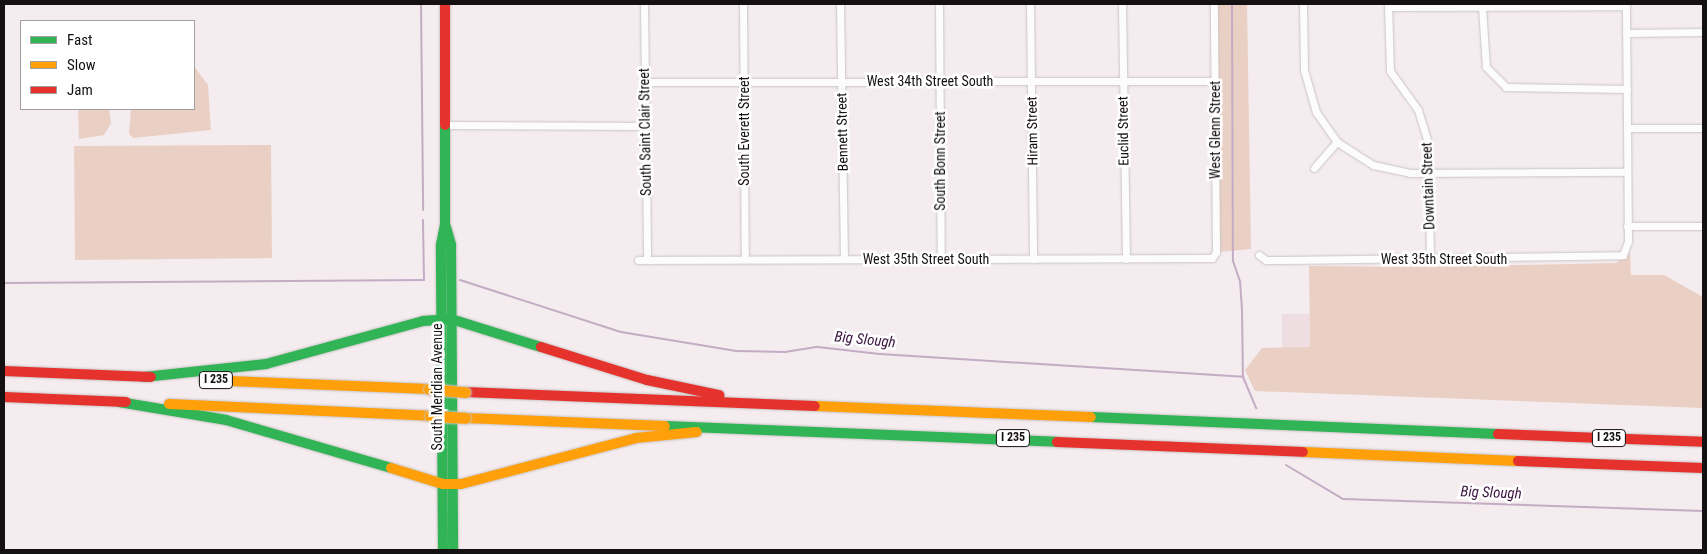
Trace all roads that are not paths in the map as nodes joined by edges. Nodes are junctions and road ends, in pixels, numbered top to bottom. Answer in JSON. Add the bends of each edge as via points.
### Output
{"nodes":[{"id":1,"x":445,"y":4,"type":"edge"},
{"id":2,"x":644,"y":4,"type":"edge"},
{"id":3,"x":743,"y":4,"type":"edge"},
{"id":4,"x":840,"y":4,"type":"edge"},
{"id":5,"x":939,"y":4,"type":"edge"},
{"id":6,"x":1030,"y":4,"type":"edge"},
{"id":7,"x":1122,"y":4,"type":"edge"},
{"id":8,"x":1214,"y":4,"type":"edge"},
{"id":9,"x":1304,"y":4,"type":"edge"},
{"id":10,"x":1388,"y":5,"type":"edge"},
{"id":11,"x":1626,"y":5,"type":"edge"},
{"id":12,"x":1482,"y":7,"type":"junction"},
{"id":13,"x":1703,"y":32,"type":"edge"},
{"id":14,"x":1626,"y":33,"type":"junction"},
{"id":15,"x":841,"y":81,"type":"junction"},
{"id":16,"x":940,"y":81,"type":"junction"},
{"id":17,"x":1031,"y":81,"type":"junction"},
{"id":18,"x":1123,"y":81,"type":"junction"},
{"id":19,"x":1215,"y":81,"type":"junction"},
{"id":20,"x":645,"y":82,"type":"junction"},
{"id":21,"x":743,"y":82,"type":"junction"},
{"id":22,"x":1627,"y":89,"type":"junction"},
{"id":23,"x":446,"y":125,"type":"junction"},
{"id":24,"x":645,"y":126,"type":"junction"},
{"id":25,"x":1627,"y":128,"type":"junction"},
{"id":26,"x":1703,"y":128,"type":"edge"},
{"id":27,"x":1337,"y":142,"type":"junction"},
{"id":28,"x":1314,"y":168,"type":"dead end"},
{"id":29,"x":1627,"y":172,"type":"junction"},
{"id":30,"x":1430,"y":173,"type":"junction"},
{"id":31,"x":1628,"y":226,"type":"junction"},
{"id":32,"x":1703,"y":226,"type":"edge"},
{"id":33,"x":1259,"y":255,"type":"dead end"},
{"id":34,"x":1214,"y":256,"type":"joint"},
{"id":35,"x":744,"y":259,"type":"junction"},
{"id":36,"x":941,"y":259,"type":"junction"},
{"id":37,"x":1033,"y":259,"type":"junction"},
{"id":38,"x":1126,"y":259,"type":"junction"},
{"id":39,"x":1430,"y":259,"type":"junction"},
{"id":40,"x":638,"y":260,"type":"dead end"},
{"id":41,"x":647,"y":260,"type":"junction"},
{"id":42,"x":844,"y":260,"type":"junction"},
{"id":43,"x":446,"y":319,"type":"junction"},
{"id":44,"x":4,"y":372,"type":"edge"},
{"id":45,"x":144,"y":377,"type":"junction"},
{"id":46,"x":4,"y":397,"type":"edge"},
{"id":47,"x":119,"y":402,"type":"junction"},
{"id":48,"x":775,"y":404,"type":"junction"},
{"id":49,"x":749,"y":428,"type":"junction"},
{"id":50,"x":1703,"y":442,"type":"edge"},
{"id":51,"x":1703,"y":468,"type":"edge"},
{"id":52,"x":448,"y":484,"type":"junction"},
{"id":53,"x":443,"y":550,"type":"edge"},
{"id":54,"x":453,"y":550,"type":"edge"}],
"edges":[{"from":1,"to":23,"type":"main road","name":"South Meridian Avenue"},
{"from":2,"to":20,"type":"street","name":"South Saint Clair Street"},
{"from":3,"to":21,"type":"street","name":"South Everett Street"},
{"from":4,"to":15,"type":"street","name":"Bennett Street"},
{"from":5,"to":16,"type":"street","name":"South Bonn Street"},
{"from":6,"to":17,"type":"street","name":"Hiram Street"},
{"from":7,"to":18,"type":"street","name":"Euclid Street"},
{"from":8,"to":19,"type":"street","name":"West Glenn Street"},
{"from":9,"to":27,"type":"street","via":[[1304,70],[1308,92],[1318,117]]},
{"from":10,"to":12,"type":"street"},
{"from":10,"to":30,"type":"street","name":"Downtain Street","via":[[1390,72],[1420,115],[1428,143]]},
{"from":11,"to":12,"type":"street"},
{"from":11,"to":14,"type":"street"},
{"from":12,"to":22,"type":"street","via":[[1486,67],[1506,87],[1528,90]]},
{"from":13,"to":14,"type":"street"},
{"from":14,"to":22,"type":"street"},
{"from":15,"to":16,"type":"street","name":"West 34th Street South"},
{"from":15,"to":21,"type":"street","name":"West 34th Street South"},
{"from":15,"to":42,"type":"street","name":"Bennett Street"},
{"from":16,"to":17,"type":"street","name":"West 34th Street South"},
{"from":16,"to":36,"type":"street","name":"South Bonn Street"},
{"from":17,"to":18,"type":"street","name":"West 34th Street South"},
{"from":17,"to":37,"type":"street","name":"Hiram Street"},
{"from":18,"to":19,"type":"street","name":"West 34th Street South"},
{"from":18,"to":38,"type":"street","name":"Euclid Street"},
{"from":19,"to":34,"type":"street","name":"West Glenn Street"},
{"from":20,"to":21,"type":"street","name":"West 34th Street South"},
{"from":20,"to":24,"type":"street","name":"South Saint Clair Street"},
{"from":21,"to":35,"type":"street","name":"South Everett Street"},
{"from":22,"to":25,"type":"street"},
{"from":23,"to":24,"type":"street"},
{"from":23,"to":43,"type":"main road","name":"South Meridian Avenue","via":[[446,224],[441,245]]},
{"from":24,"to":41,"type":"street","name":"South Saint Clair Street"},
{"from":25,"to":26,"type":"street"},
{"from":25,"to":29,"type":"street"},
{"from":27,"to":28,"type":"street"},
{"from":27,"to":30,"type":"street","via":[[1381,168]]},
{"from":29,"to":30,"type":"street"},
{"from":29,"to":31,"type":"street"},
{"from":30,"to":39,"type":"street","name":"Downtain Street"},
{"from":31,"to":32,"type":"street"},
{"from":31,"to":39,"type":"street","name":"West 35th Street South","via":[[1626,250],[1621,256]]},
{"from":33,"to":39,"type":"street","name":"West 35th Street South","via":[[1272,260]]},
{"from":34,"to":38,"type":"street","name":"West 35th Street South"},
{"from":35,"to":41,"type":"street","name":"West 35th Street South"},
{"from":35,"to":42,"type":"street","name":"West 35th Street South"},
{"from":36,"to":37,"type":"street","name":"West 35th Street South"},
{"from":36,"to":42,"type":"street","name":"West 35th Street South"},
{"from":37,"to":38,"type":"street","name":"West 35th Street South"},
{"from":40,"to":41,"type":"street","name":"West 35th Street South"},
{"from":43,"to":45,"type":"main road","via":[[266,364]]},
{"from":43,"to":48,"type":"main road","via":[[647,380]]},
{"from":43,"to":52,"type":"main road","name":"South Meridian Avenue"},
{"from":44,"to":45,"type":"main road","number":"I 235"},
{"from":45,"to":48,"type":"main road","number":"I 235","bridge":true},
{"from":46,"to":47,"type":"main road","number":"I 235"},
{"from":47,"to":49,"type":"main road","number":"I 235","bridge":true},
{"from":47,"to":52,"type":"main road","via":[[226,420],[280,434],[406,476]]},
{"from":48,"to":50,"type":"main road","number":"I 235"},
{"from":49,"to":51,"type":"main road","number":"I 235"},
{"from":49,"to":52,"type":"main road","via":[[636,438]]},
{"from":52,"to":53,"type":"main road","name":"South Meridian Avenue"},
{"from":52,"to":54,"type":"main road","name":"South Meridian Avenue"}]}
